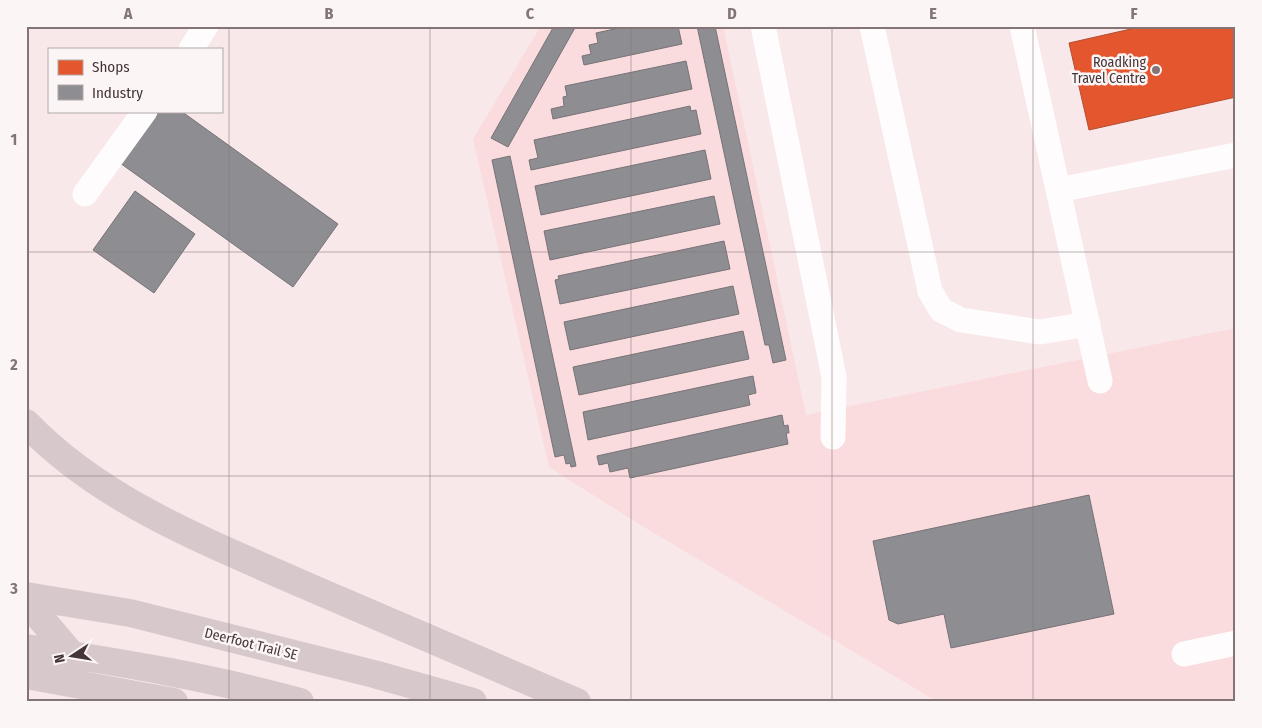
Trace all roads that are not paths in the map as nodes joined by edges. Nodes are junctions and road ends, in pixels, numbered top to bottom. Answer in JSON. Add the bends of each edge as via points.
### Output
{"nodes":[{"id":1,"x":206,"y":26,"type":"edge"},
{"id":2,"x":763,"y":26,"type":"edge"},
{"id":3,"x":872,"y":26,"type":"edge"},
{"id":4,"x":1022,"y":26,"type":"edge"},
{"id":5,"x":192,"y":48,"type":"edge"},
{"id":6,"x":144,"y":112,"type":"edge"},
{"id":7,"x":1236,"y":154,"type":"edge"},
{"id":8,"x":1058,"y":190,"type":"junction"},
{"id":9,"x":85,"y":194,"type":"dead end"},
{"id":10,"x":1088,"y":324,"type":"junction"},
{"id":11,"x":1100,"y":381,"type":"dead end"},
{"id":12,"x":26,"y":423,"type":"edge"},
{"id":13,"x":833,"y":437,"type":"dead end"},
{"id":14,"x":26,"y":596,"type":"edge"},
{"id":15,"x":26,"y":601,"type":"edge"},
{"id":16,"x":1236,"y":643,"type":"edge"},
{"id":17,"x":26,"y":648,"type":"edge"},
{"id":18,"x":1184,"y":654,"type":"dead end"},
{"id":19,"x":26,"y":675,"type":"edge"},
{"id":20,"x":120,"y":702,"type":"edge"},
{"id":21,"x":174,"y":702,"type":"edge"},
{"id":22,"x":300,"y":702,"type":"edge"},
{"id":23,"x":473,"y":702,"type":"edge"},
{"id":24,"x":577,"y":702,"type":"edge"}],
"edges":[{"from":1,"to":5,"type":"street"},
{"from":2,"to":13,"type":"street","via":[[834,377]]},
{"from":3,"to":10,"type":"street","via":[[930,291],[941,310],[961,320],[1040,332]]},
{"from":4,"to":8,"type":"street"},
{"from":6,"to":9,"type":"street"},
{"from":7,"to":8,"type":"street"},
{"from":8,"to":10,"type":"street"},
{"from":10,"to":11,"type":"street"},
{"from":12,"to":24,"type":"highway","via":[[84,474],[150,514]]},
{"from":14,"to":23,"type":"highway","name":"Deerfoot Trail SE","via":[[130,613]]},
{"from":15,"to":20,"type":"highway","via":[[81,665]]},
{"from":16,"to":18,"type":"street"},
{"from":17,"to":22,"type":"highway","via":[[136,665]]},
{"from":19,"to":21,"type":"highway"}]}
